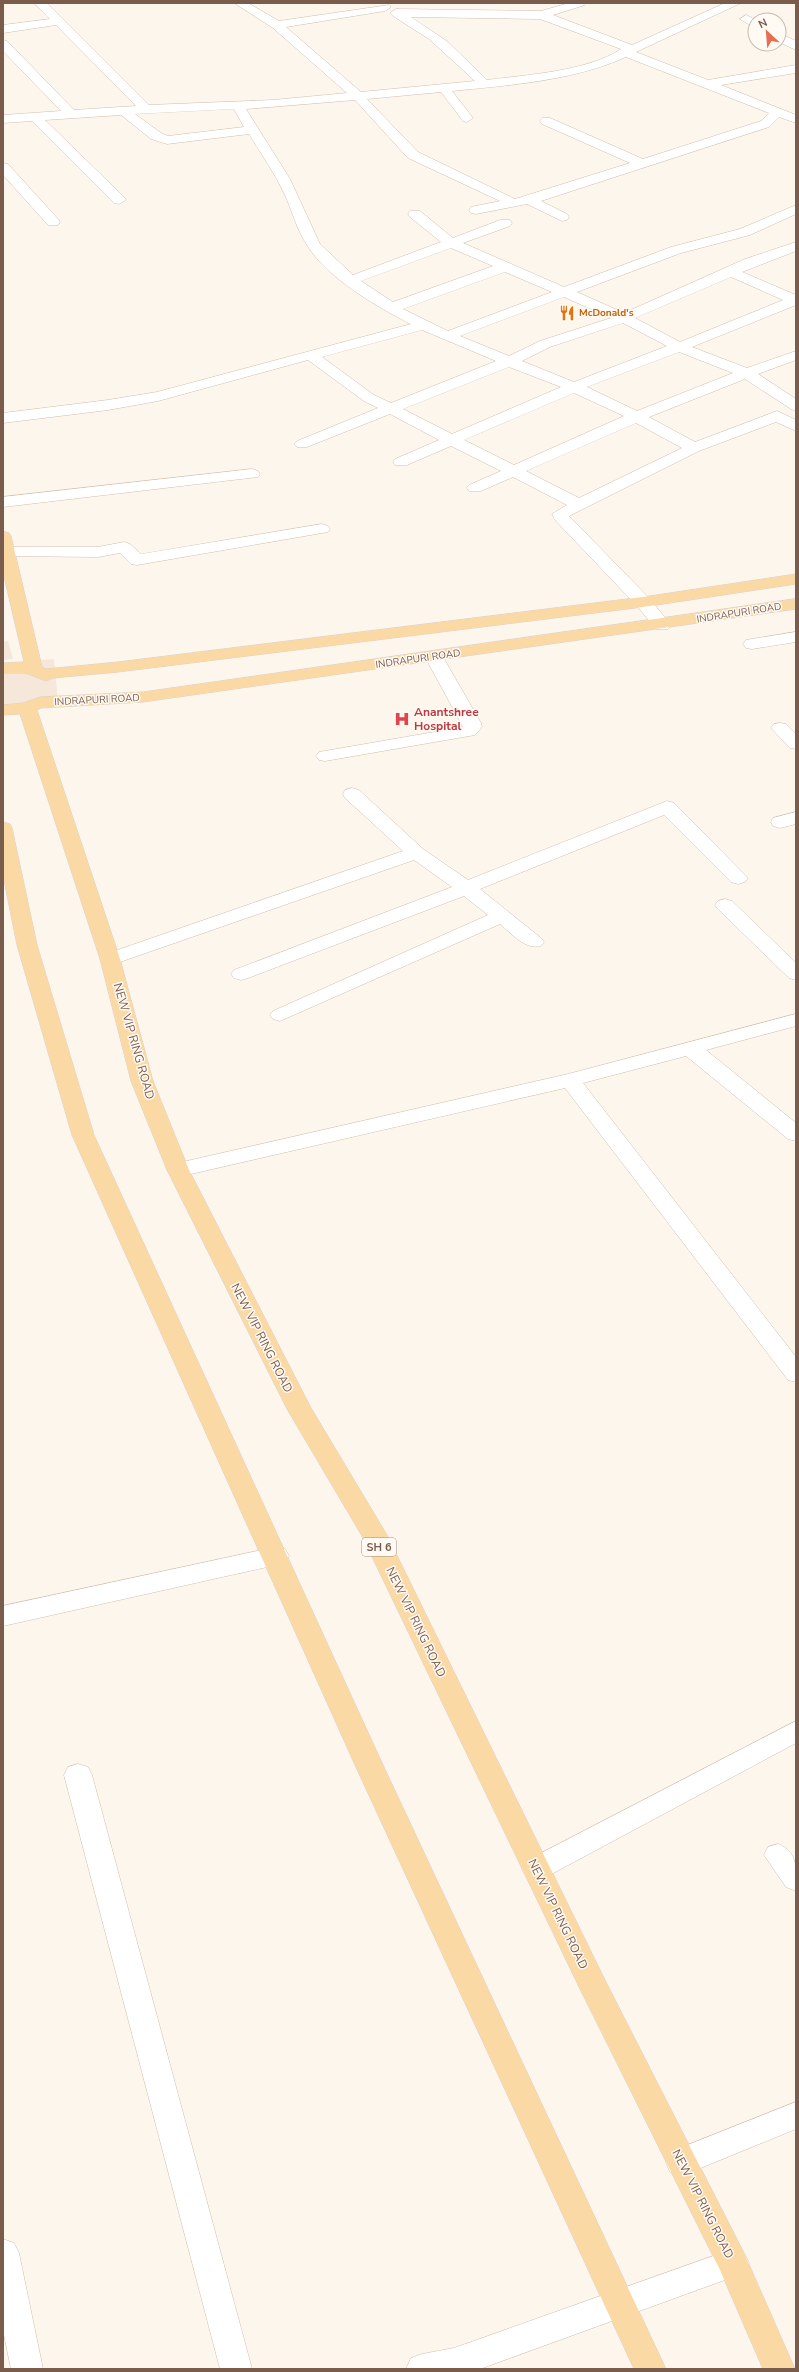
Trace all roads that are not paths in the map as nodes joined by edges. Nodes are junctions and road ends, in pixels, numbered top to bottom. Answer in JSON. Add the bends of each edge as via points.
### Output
{"nodes":[{"id":1,"x":40,"y":3,"type":"edge"},
{"id":2,"x":240,"y":3,"type":"edge"},
{"id":3,"x":553,"y":3,"type":"edge"},
{"id":4,"x":581,"y":3,"type":"edge"},
{"id":5,"x":735,"y":3,"type":"edge"},
{"id":6,"x":386,"y":8,"type":"edge"},
{"id":7,"x":565,"y":8,"type":"junction"},
{"id":8,"x":542,"y":15,"type":"junction"},
{"id":9,"x":59,"y":21,"type":"junction"},
{"id":10,"x":277,"y":25,"type":"junction"},
{"id":11,"x":3,"y":29,"type":"edge"},
{"id":12,"x":787,"y":41,"type":"edge"},
{"id":13,"x":3,"y":44,"type":"edge"},
{"id":14,"x":796,"y":46,"type":"edge"},
{"id":15,"x":628,"y":50,"type":"junction"},
{"id":16,"x":796,"y":69,"type":"edge"},
{"id":17,"x":484,"y":84,"type":"junction"},
{"id":18,"x":708,"y":84,"type":"junction"},
{"id":19,"x":444,"y":88,"type":"junction"},
{"id":20,"x":358,"y":96,"type":"junction"},
{"id":21,"x":239,"y":107,"type":"junction"},
{"id":22,"x":146,"y":109,"type":"junction"},
{"id":23,"x":124,"y":111,"type":"junction"},
{"id":24,"x":72,"y":115,"type":"junction"},
{"id":25,"x":789,"y":115,"type":"edge"},
{"id":26,"x":35,"y":117,"type":"junction"},
{"id":27,"x":467,"y":118,"type":"dead end"},
{"id":28,"x":3,"y":119,"type":"edge"},
{"id":29,"x":546,"y":121,"type":"dead end"},
{"id":30,"x":251,"y":130,"type":"junction"},
{"id":31,"x":643,"y":164,"type":"junction"},
{"id":32,"x":3,"y":167,"type":"edge"},
{"id":33,"x":119,"y":200,"type":"dead end"},
{"id":34,"x":529,"y":200,"type":"junction"},
{"id":35,"x":514,"y":203,"type":"junction"},
{"id":36,"x":796,"y":209,"type":"edge"},
{"id":37,"x":476,"y":210,"type":"dead end"},
{"id":38,"x":415,"y":214,"type":"dead end"},
{"id":39,"x":562,"y":217,"type":"dead end"},
{"id":40,"x":53,"y":222,"type":"dead end"},
{"id":41,"x":505,"y":223,"type":"dead end"},
{"id":42,"x":451,"y":243,"type":"junction"},
{"id":43,"x":796,"y":246,"type":"edge"},
{"id":44,"x":505,"y":267,"type":"junction"},
{"id":45,"x":731,"y":272,"type":"junction"},
{"id":46,"x":352,"y":280,"type":"junction"},
{"id":47,"x":564,"y":292,"type":"junction"},
{"id":48,"x":796,"y":300,"type":"edge"},
{"id":49,"x":391,"y":308,"type":"junction"},
{"id":50,"x":624,"y":318,"type":"junction"},
{"id":51,"x":424,"y":325,"type":"junction"},
{"id":52,"x":447,"y":336,"type":"junction"},
{"id":53,"x":679,"y":347,"type":"junction"},
{"id":54,"x":310,"y":355,"type":"junction"},
{"id":55,"x":796,"y":355,"type":"edge"},
{"id":56,"x":508,"y":362,"type":"junction"},
{"id":57,"x":746,"y":373,"type":"junction"},
{"id":58,"x":574,"y":387,"type":"junction"},
{"id":59,"x":796,"y":407,"type":"edge"},
{"id":60,"x":391,"y":409,"type":"junction"},
{"id":61,"x":638,"y":416,"type":"junction"},
{"id":62,"x":777,"y":416,"type":"junction"},
{"id":63,"x":3,"y":418,"type":"edge"},
{"id":64,"x":796,"y":426,"type":"edge"},
{"id":65,"x":452,"y":440,"type":"junction"},
{"id":66,"x":302,"y":444,"type":"dead end"},
{"id":67,"x":694,"y":448,"type":"junction"},
{"id":68,"x":401,"y":462,"type":"dead end"},
{"id":69,"x":514,"y":471,"type":"junction"},
{"id":70,"x":252,"y":474,"type":"dead end"},
{"id":71,"x":475,"y":488,"type":"dead end"},
{"id":72,"x":3,"y":502,"type":"edge"},
{"id":73,"x":580,"y":505,"type":"junction"},
{"id":74,"x":322,"y":529,"type":"dead end"},
{"id":75,"x":3,"y":536,"type":"edge"},
{"id":76,"x":7,"y":552,"type":"junction"},
{"id":77,"x":796,"y":578,"type":"edge"},
{"id":78,"x":643,"y":602,"type":"junction"},
{"id":79,"x":796,"y":604,"type":"edge"},
{"id":80,"x":662,"y":625,"type":"junction"},
{"id":81,"x":796,"y":637,"type":"edge"},
{"id":82,"x":752,"y":644,"type":"dead end"},
{"id":83,"x":434,"y":657,"type":"junction"},
{"id":84,"x":3,"y":668,"type":"edge"},
{"id":85,"x":39,"y":672,"type":"junction"},
{"id":86,"x":33,"y":705,"type":"junction"},
{"id":87,"x":3,"y":710,"type":"edge"},
{"id":88,"x":780,"y":728,"type":"dead end"},
{"id":89,"x":796,"y":744,"type":"edge"},
{"id":90,"x":325,"y":756,"type":"dead end"},
{"id":91,"x":352,"y":794,"type":"dead end"},
{"id":92,"x":3,"y":828,"type":"edge"},
{"id":93,"x":416,"y":853,"type":"junction"},
{"id":94,"x":738,"y":878,"type":"dead end"},
{"id":95,"x":466,"y":888,"type":"junction"},
{"id":96,"x":725,"y":905,"type":"dead end"},
{"id":97,"x":502,"y":916,"type":"junction"},
{"id":98,"x":534,"y":942,"type":"dead end"},
{"id":99,"x":110,"y":959,"type":"junction"},
{"id":100,"x":241,"y":974,"type":"dead end"},
{"id":101,"x":796,"y":974,"type":"edge"},
{"id":102,"x":280,"y":1015,"type":"dead end"},
{"id":103,"x":796,"y":1020,"type":"edge"},
{"id":104,"x":690,"y":1048,"type":"junction"},
{"id":105,"x":570,"y":1080,"type":"junction"},
{"id":106,"x":796,"y":1134,"type":"edge"},
{"id":107,"x":178,"y":1170,"type":"junction"},
{"id":108,"x":796,"y":1374,"type":"edge"},
{"id":109,"x":276,"y":1556,"type":"junction"},
{"id":110,"x":3,"y":1616,"type":"edge"},
{"id":111,"x":796,"y":1731,"type":"edge"},
{"id":112,"x":78,"y":1775,"type":"dead end"},
{"id":113,"x":778,"y":1855,"type":"dead end"},
{"id":114,"x":536,"y":1869,"type":"junction"},
{"id":115,"x":796,"y":1880,"type":"edge"},
{"id":116,"x":796,"y":2115,"type":"edge"},
{"id":117,"x":681,"y":2162,"type":"junction"},
{"id":118,"x":3,"y":2253,"type":"edge"},
{"id":119,"x":733,"y":2263,"type":"junction"},
{"id":120,"x":619,"y":2304,"type":"junction"},
{"id":121,"x":27,"y":2369,"type":"edge"},
{"id":122,"x":236,"y":2369,"type":"edge"},
{"id":123,"x":422,"y":2369,"type":"edge"},
{"id":124,"x":650,"y":2369,"type":"edge"},
{"id":125,"x":779,"y":2369,"type":"edge"}],
"edges":[{"from":1,"to":9,"type":"street"},
{"from":2,"to":10,"type":"street"},
{"from":3,"to":7,"type":"street"},
{"from":4,"to":7,"type":"street"},
{"from":5,"to":15,"type":"street"},
{"from":6,"to":8,"type":"street"},
{"from":6,"to":10,"type":"street"},
{"from":6,"to":17,"type":"street","via":[[417,24],[450,48]]},
{"from":7,"to":8,"type":"street"},
{"from":8,"to":15,"type":"street"},
{"from":9,"to":11,"type":"street"},
{"from":9,"to":22,"type":"street"},
{"from":10,"to":20,"type":"street"},
{"from":12,"to":14,"type":"street"},
{"from":13,"to":24,"type":"street"},
{"from":15,"to":17,"type":"street","via":[[602,63],[557,74]]},
{"from":15,"to":18,"type":"street"},
{"from":16,"to":18,"type":"street"},
{"from":17,"to":19,"type":"street"},
{"from":18,"to":25,"type":"street"},
{"from":19,"to":20,"type":"street"},
{"from":19,"to":27,"type":"street"},
{"from":20,"to":21,"type":"street"},
{"from":20,"to":35,"type":"street","via":[[413,155]]},
{"from":21,"to":22,"type":"street"},
{"from":21,"to":30,"type":"street"},
{"from":22,"to":23,"type":"street"},
{"from":23,"to":24,"type":"street"},
{"from":23,"to":30,"type":"street","via":[[156,136],[167,140]]},
{"from":24,"to":26,"type":"street"},
{"from":25,"to":31,"type":"street"},
{"from":26,"to":28,"type":"street"},
{"from":26,"to":33,"type":"street"},
{"from":29,"to":31,"type":"street"},
{"from":30,"to":46,"type":"street","via":[[289,189],[316,249]]},
{"from":31,"to":34,"type":"street"},
{"from":32,"to":40,"type":"street"},
{"from":34,"to":35,"type":"street"},
{"from":34,"to":39,"type":"street"},
{"from":35,"to":37,"type":"street"},
{"from":36,"to":47,"type":"street","via":[[745,232],[676,250]]},
{"from":38,"to":42,"type":"street"},
{"from":41,"to":42,"type":"street"},
{"from":42,"to":44,"type":"street"},
{"from":42,"to":46,"type":"street"},
{"from":43,"to":45,"type":"street","via":[[750,262]]},
{"from":44,"to":47,"type":"street"},
{"from":44,"to":49,"type":"street"},
{"from":45,"to":48,"type":"street"},
{"from":45,"to":50,"type":"street"},
{"from":46,"to":49,"type":"street","via":[[373,299]]},
{"from":47,"to":50,"type":"street"},
{"from":47,"to":52,"type":"street"},
{"from":48,"to":53,"type":"street"},
{"from":49,"to":51,"type":"street"},
{"from":50,"to":53,"type":"street"},
{"from":50,"to":56,"type":"street","via":[[545,344]]},
{"from":51,"to":52,"type":"street"},
{"from":51,"to":54,"type":"street"},
{"from":52,"to":56,"type":"street"},
{"from":53,"to":57,"type":"street"},
{"from":53,"to":58,"type":"street"},
{"from":54,"to":60,"type":"street","via":[[370,398]]},
{"from":54,"to":63,"type":"street","via":[[158,396]]},
{"from":55,"to":57,"type":"street"},
{"from":56,"to":58,"type":"street"},
{"from":56,"to":60,"type":"street"},
{"from":57,"to":59,"type":"street"},
{"from":57,"to":61,"type":"street"},
{"from":58,"to":61,"type":"street"},
{"from":58,"to":65,"type":"street"},
{"from":59,"to":62,"type":"street"},
{"from":60,"to":65,"type":"street"},
{"from":60,"to":66,"type":"street"},
{"from":61,"to":67,"type":"street"},
{"from":61,"to":69,"type":"street"},
{"from":62,"to":64,"type":"street"},
{"from":62,"to":67,"type":"street"},
{"from":65,"to":68,"type":"street"},
{"from":65,"to":69,"type":"street"},
{"from":67,"to":73,"type":"street"},
{"from":69,"to":71,"type":"street"},
{"from":69,"to":73,"type":"street"},
{"from":70,"to":72,"type":"street"},
{"from":73,"to":78,"type":"street","via":[[560,514],[560,517]]},
{"from":74,"to":76,"type":"street","via":[[137,560],[124,547],[98,552]]},
{"from":75,"to":76,"type":"main road"},
{"from":76,"to":85,"type":"main road"},
{"from":77,"to":78,"type":"main road"},
{"from":78,"to":80,"type":"street"},
{"from":78,"to":85,"type":"main road","via":[[118,668]]},
{"from":79,"to":80,"type":"main road","name":"INDRAPURI ROAD"},
{"from":80,"to":83,"type":"main road","name":"INDRAPURI ROAD"},
{"from":81,"to":82,"type":"street"},
{"from":83,"to":86,"type":"main road","name":"INDRAPURI ROAD","via":[[143,697]]},
{"from":83,"to":90,"type":"street","via":[[472,723],[470,731]]},
{"from":84,"to":85,"type":"main road","via":[[22,668]]},
{"from":85,"to":86,"type":"main road","via":[[50,680],[53,686],[51,693]]},
{"from":86,"to":87,"type":"main road","name":"INDRAPURI ROAD"},
{"from":86,"to":99,"type":"main road","name":"NEW VIP RING ROAD","number":"SH 6"},
{"from":88,"to":89,"type":"street"},
{"from":91,"to":93,"type":"street"},
{"from":92,"to":109,"type":"main road","via":[[29,951],[83,1135]]},
{"from":93,"to":95,"type":"street"},
{"from":93,"to":99,"type":"street"},
{"from":94,"to":95,"type":"street","via":[[667,806]]},
{"from":95,"to":97,"type":"street"},
{"from":95,"to":100,"type":"street"},
{"from":96,"to":101,"type":"street"},
{"from":97,"to":98,"type":"street"},
{"from":97,"to":102,"type":"street"},
{"from":99,"to":107,"type":"main road","name":"NEW VIP RING ROAD","number":"SH 6","via":[[142,1081]]},
{"from":103,"to":104,"type":"street"},
{"from":104,"to":105,"type":"street"},
{"from":104,"to":106,"type":"street"},
{"from":105,"to":107,"type":"street"},
{"from":105,"to":108,"type":"street"},
{"from":107,"to":114,"type":"main road","name":"NEW VIP RING ROAD","number":"SH 6","via":[[299,1409],[374,1535]]},
{"from":109,"to":110,"type":"street"},
{"from":109,"to":120,"type":"main road","via":[[369,1765]]},
{"from":111,"to":114,"type":"street"},
{"from":112,"to":122,"type":"street"},
{"from":113,"to":115,"type":"street"},
{"from":114,"to":117,"type":"main road","name":"NEW VIP RING ROAD","number":"SH 6"},
{"from":116,"to":117,"type":"street"},
{"from":117,"to":119,"type":"main road","name":"NEW VIP RING ROAD","number":"SH 6"},
{"from":118,"to":121,"type":"street"},
{"from":119,"to":120,"type":"street"},
{"from":119,"to":125,"type":"main road","name":"NEW VIP RING ROAD","number":"SH 6"},
{"from":120,"to":123,"type":"street","via":[[454,2363]]},
{"from":120,"to":124,"type":"main road"}]}
